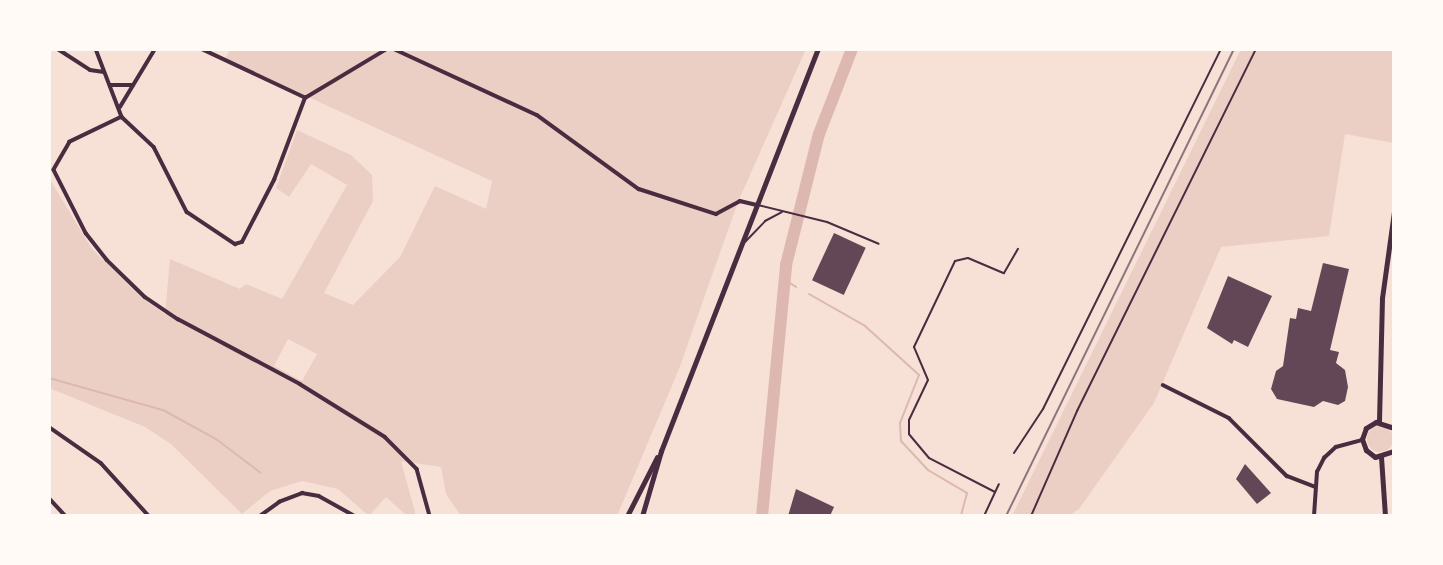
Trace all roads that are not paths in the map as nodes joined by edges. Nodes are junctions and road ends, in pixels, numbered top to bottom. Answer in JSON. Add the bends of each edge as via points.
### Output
{"nodes":[{"id":1,"x":58,"y":49,"type":"edge"},
{"id":2,"x":96,"y":49,"type":"edge"},
{"id":3,"x":155,"y":49,"type":"edge"},
{"id":4,"x":201,"y":49,"type":"edge"},
{"id":5,"x":387,"y":49,"type":"edge"},
{"id":6,"x":394,"y":49,"type":"edge"},
{"id":7,"x":818,"y":49,"type":"edge"},
{"id":8,"x":1221,"y":49,"type":"edge"},
{"id":9,"x":104,"y":72,"type":"junction"},
{"id":10,"x":133,"y":85,"type":"junction"},
{"id":11,"x":110,"y":86,"type":"junction"},
{"id":12,"x":305,"y":98,"type":"junction"},
{"id":13,"x":120,"y":107,"type":"junction"},
{"id":14,"x":122,"y":117,"type":"junction"},
{"id":15,"x":757,"y":205,"type":"junction"},
{"id":16,"x":1394,"y":211,"type":"edge"},
{"id":17,"x":783,"y":212,"type":"junction"},
{"id":18,"x":745,"y":242,"type":"junction"},
{"id":19,"x":879,"y":244,"type":"dead end"},
{"id":20,"x":1018,"y":249,"type":"dead end"},
{"id":21,"x":1163,"y":385,"type":"dead end"},
{"id":22,"x":1379,"y":421,"type":"junction"},
{"id":23,"x":49,"y":427,"type":"edge"},
{"id":24,"x":1394,"y":428,"type":"edge"},
{"id":25,"x":1362,"y":440,"type":"junction"},
{"id":26,"x":661,"y":451,"type":"junction"},
{"id":27,"x":1394,"y":451,"type":"edge"},
{"id":28,"x":1014,"y":453,"type":"dead end"},
{"id":29,"x":1381,"y":457,"type":"junction"},
{"id":30,"x":999,"y":484,"type":"dead end"},
{"id":31,"x":1315,"y":487,"type":"junction"},
{"id":32,"x":995,"y":492,"type":"junction"},
{"id":33,"x":49,"y":498,"type":"edge"},
{"id":34,"x":66,"y":516,"type":"edge"},
{"id":35,"x":149,"y":516,"type":"edge"},
{"id":36,"x":260,"y":516,"type":"edge"},
{"id":37,"x":355,"y":516,"type":"edge"},
{"id":38,"x":430,"y":516,"type":"edge"},
{"id":39,"x":627,"y":516,"type":"edge"},
{"id":40,"x":642,"y":516,"type":"edge"},
{"id":41,"x":984,"y":516,"type":"edge"},
{"id":42,"x":1314,"y":516,"type":"edge"},
{"id":43,"x":1385,"y":516,"type":"edge"}],
"edges":[{"from":1,"to":9,"type":"street","via":[[90,70]]},
{"from":2,"to":9,"type":"street"},
{"from":3,"to":10,"type":"street"},
{"from":4,"to":12,"type":"street"},
{"from":5,"to":12,"type":"street"},
{"from":6,"to":15,"type":"street","via":[[537,115],[639,190],[716,214],[740,201]]},
{"from":7,"to":15,"type":"main road"},
{"from":8,"to":28,"type":"lane","via":[[1043,409]]},
{"from":9,"to":11,"type":"street"},
{"from":10,"to":11,"type":"street"},
{"from":10,"to":13,"type":"street"},
{"from":11,"to":13,"type":"street"},
{"from":12,"to":14,"type":"street","via":[[274,180],[238,245],[187,212],[154,147]]},
{"from":13,"to":14,"type":"street"},
{"from":14,"to":38,"type":"street","via":[[70,142],[54,170],[86,233],[145,297],[385,437],[417,469]]},
{"from":15,"to":17,"type":"lane"},
{"from":15,"to":18,"type":"main road"},
{"from":16,"to":22,"type":"main road","via":[[1382,298]]},
{"from":17,"to":18,"type":"lane","via":[[765,221]]},
{"from":17,"to":19,"type":"lane","via":[[812,217]]},
{"from":18,"to":26,"type":"main road"},
{"from":20,"to":32,"type":"lane","via":[[1004,273],[968,258],[955,261],[914,347],[928,380],[909,420],[909,435],[929,458]]},
{"from":21,"to":31,"type":"street","via":[[1228,418],[1287,476]]},
{"from":22,"to":24,"type":"main road"},
{"from":22,"to":25,"type":"main road","via":[[1366,428]]},
{"from":23,"to":35,"type":"street","via":[[101,463]]},
{"from":25,"to":29,"type":"main road","via":[[1370,454]]},
{"from":25,"to":31,"type":"street","via":[[1329,452],[1317,472]]},
{"from":26,"to":39,"type":"main road"},
{"from":26,"to":40,"type":"main road"},
{"from":27,"to":29,"type":"main road"},
{"from":29,"to":43,"type":"main road"},
{"from":30,"to":32,"type":"lane"},
{"from":31,"to":42,"type":"street"},
{"from":32,"to":41,"type":"lane"},
{"from":33,"to":34,"type":"street"},
{"from":36,"to":37,"type":"street","via":[[279,502],[302,494],[319,496]]}]}
